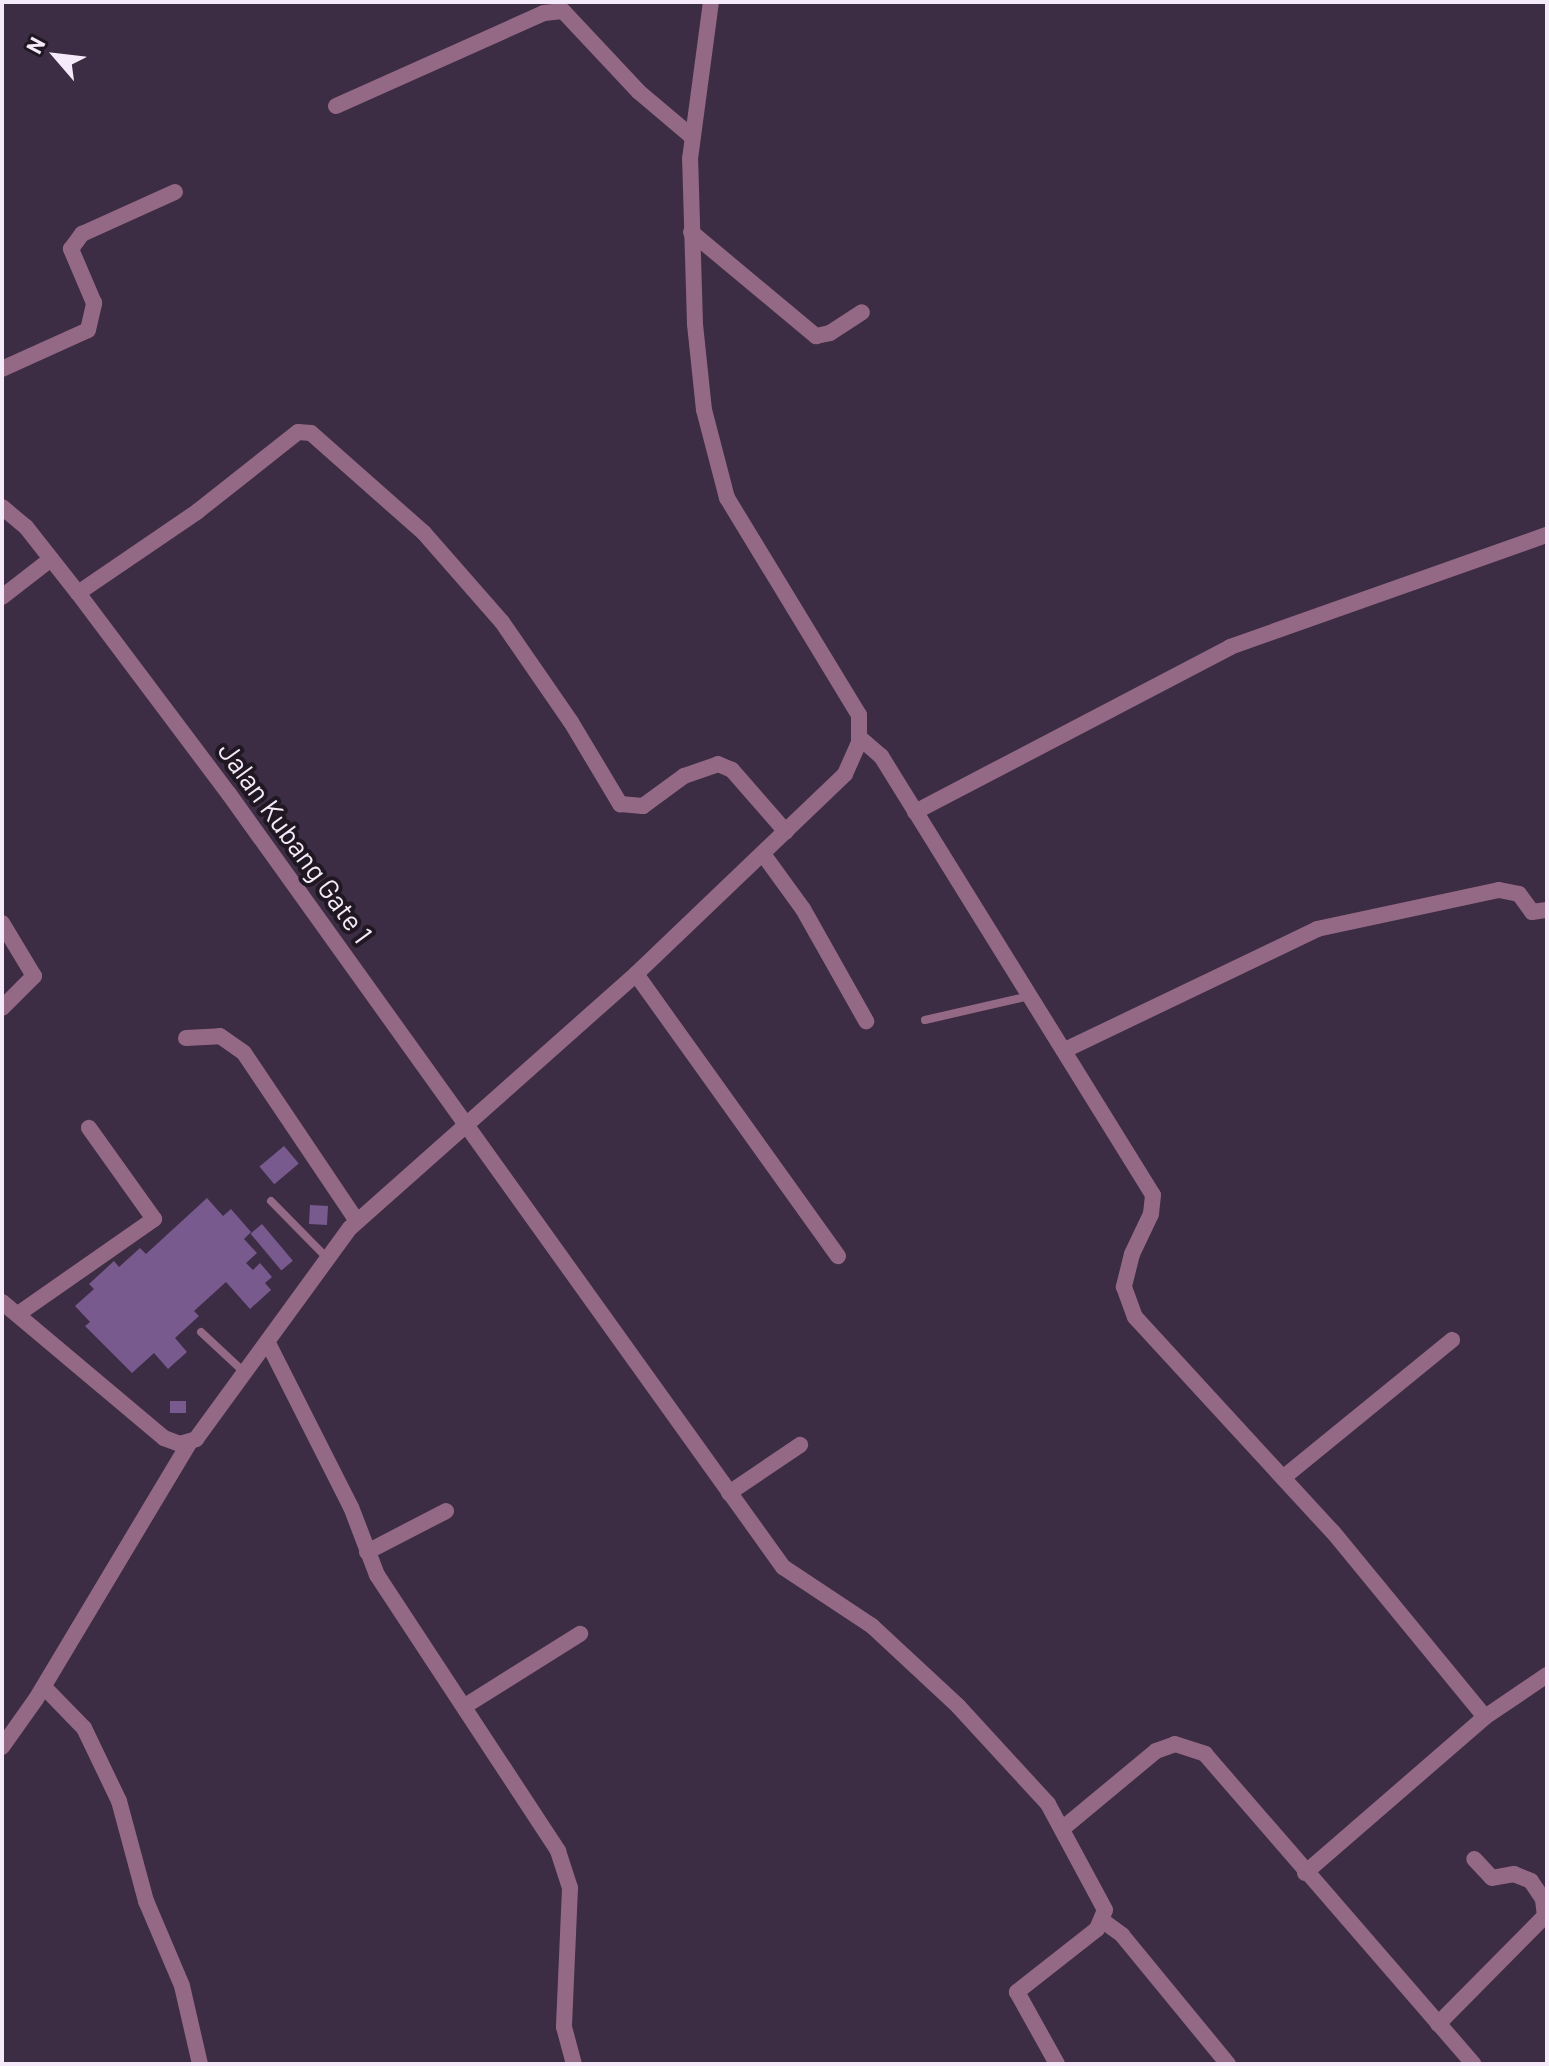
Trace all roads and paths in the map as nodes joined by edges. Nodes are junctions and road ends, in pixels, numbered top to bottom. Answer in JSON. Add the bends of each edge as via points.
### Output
{"nodes":[{"id":1,"x":711,"y":2,"type":"edge"},
{"id":2,"x":336,"y":106,"type":"dead end"},
{"id":3,"x":691,"y":136,"type":"junction"},
{"id":4,"x":175,"y":192,"type":"dead end"},
{"id":5,"x":691,"y":232,"type":"junction"},
{"id":6,"x":862,"y":312,"type":"dead end"},
{"id":7,"x":2,"y":369,"type":"edge"},
{"id":8,"x":2,"y":507,"type":"edge"},
{"id":9,"x":1547,"y":535,"type":"edge"},
{"id":10,"x":51,"y":559,"type":"junction"},
{"id":11,"x":78,"y":593,"type":"junction"},
{"id":12,"x":2,"y":597,"type":"edge"},
{"id":13,"x":860,"y":738,"type":"junction"},
{"id":14,"x":915,"y":812,"type":"junction"},
{"id":15,"x":786,"y":832,"type":"junction"},
{"id":16,"x":763,"y":854,"type":"junction"},
{"id":17,"x":1547,"y":910,"type":"edge"},
{"id":18,"x":2,"y":923,"type":"edge"},
{"id":19,"x":636,"y":974,"type":"junction"},
{"id":20,"x":1031,"y":996,"type":"junction"},
{"id":21,"x":2,"y":1008,"type":"edge"},
{"id":22,"x":925,"y":1020,"type":"dead end"},
{"id":23,"x":866,"y":1021,"type":"dead end"},
{"id":24,"x":186,"y":1038,"type":"dead end"},
{"id":25,"x":1065,"y":1050,"type":"junction"},
{"id":26,"x":469,"y":1122,"type":"junction"},
{"id":27,"x":89,"y":1128,"type":"dead end"},
{"id":28,"x":271,"y":1201,"type":"dead end"},
{"id":29,"x":357,"y":1221,"type":"junction"},
{"id":30,"x":838,"y":1256,"type":"dead end"},
{"id":31,"x":327,"y":1258,"type":"junction"},
{"id":32,"x":2,"y":1302,"type":"edge"},
{"id":33,"x":18,"y":1314,"type":"junction"},
{"id":34,"x":201,"y":1332,"type":"dead end"},
{"id":35,"x":1452,"y":1340,"type":"dead end"},
{"id":36,"x":268,"y":1343,"type":"junction"},
{"id":37,"x":246,"y":1374,"type":"junction"},
{"id":38,"x":190,"y":1442,"type":"junction"},
{"id":39,"x":800,"y":1445,"type":"dead end"},
{"id":40,"x":1284,"y":1477,"type":"junction"},
{"id":41,"x":729,"y":1493,"type":"junction"},
{"id":42,"x":446,"y":1511,"type":"dead end"},
{"id":43,"x":367,"y":1552,"type":"junction"},
{"id":44,"x":580,"y":1634,"type":"dead end"},
{"id":45,"x":1547,"y":1675,"type":"edge"},
{"id":46,"x":44,"y":1687,"type":"junction"},
{"id":47,"x":465,"y":1706,"type":"junction"},
{"id":48,"x":1485,"y":1717,"type":"junction"},
{"id":49,"x":2,"y":1747,"type":"edge"},
{"id":50,"x":1062,"y":1829,"type":"junction"},
{"id":51,"x":1474,"y":1859,"type":"dead end"},
{"id":52,"x":1305,"y":1873,"type":"junction"},
{"id":53,"x":1103,"y":1921,"type":"junction"},
{"id":54,"x":1438,"y":2024,"type":"junction"},
{"id":55,"x":200,"y":2064,"type":"edge"},
{"id":56,"x":574,"y":2064,"type":"edge"},
{"id":57,"x":1057,"y":2064,"type":"edge"},
{"id":58,"x":1228,"y":2064,"type":"edge"},
{"id":59,"x":1474,"y":2064,"type":"edge"}],
"edges":[{"from":1,"to":3,"type":"street"},
{"from":2,"to":3,"type":"street","via":[[544,13],[563,11],[639,92]]},
{"from":3,"to":5,"type":"street"},
{"from":4,"to":7,"type":"street","via":[[82,234],[71,249],[94,303],[88,330]]},
{"from":5,"to":6,"type":"street","via":[[816,336]]},
{"from":5,"to":13,"type":"street","via":[[695,324],[713,457],[727,498],[851,699],[861,723]]},
{"from":8,"to":10,"type":"street","name":"Jalan Kubang Gate 1"},
{"from":9,"to":14,"type":"street","via":[[1230,647]]},
{"from":10,"to":11,"type":"street","name":"Jalan Kubang Gate 1"},
{"from":10,"to":12,"type":"street"},
{"from":11,"to":15,"type":"street","via":[[198,511],[298,432],[311,433],[424,533],[502,622],[620,804],[643,806],[684,776],[718,764],[732,770]]},
{"from":11,"to":26,"type":"street","name":"Jalan Kubang Gate 1"},
{"from":13,"to":14,"type":"street","via":[[881,756]]},
{"from":13,"to":15,"type":"street","via":[[845,774]]},
{"from":14,"to":20,"type":"street"},
{"from":15,"to":16,"type":"street"},
{"from":16,"to":19,"type":"street"},
{"from":16,"to":23,"type":"street","via":[[803,909]]},
{"from":17,"to":25,"type":"street","via":[[1532,912],[1519,894],[1499,890],[1317,929]]},
{"from":18,"to":21,"type":"street","via":[[34,976]]},
{"from":19,"to":26,"type":"street"},
{"from":19,"to":30,"type":"street"},
{"from":20,"to":22,"type":"lane"},
{"from":20,"to":25,"type":"street"},
{"from":24,"to":29,"type":"street","via":[[220,1036],[244,1053]]},
{"from":25,"to":40,"type":"street","via":[[1153,1195],[1151,1214],[1126,1270],[1126,1302]]},
{"from":26,"to":29,"type":"street"},
{"from":26,"to":41,"type":"street","name":"Jalan Kubang Gate 1"},
{"from":27,"to":33,"type":"street","via":[[154,1219]]},
{"from":28,"to":31,"type":"lane"},
{"from":29,"to":31,"type":"street"},
{"from":31,"to":36,"type":"street"},
{"from":32,"to":33,"type":"street"},
{"from":33,"to":38,"type":"street","via":[[158,1434],[171,1442]]},
{"from":34,"to":37,"type":"lane"},
{"from":35,"to":40,"type":"street"},
{"from":36,"to":37,"type":"street"},
{"from":36,"to":43,"type":"street","via":[[351,1507]]},
{"from":37,"to":38,"type":"street"},
{"from":38,"to":46,"type":"street"},
{"from":39,"to":41,"type":"street"},
{"from":40,"to":48,"type":"street"},
{"from":41,"to":50,"type":"street","name":"Jalan Kubang Gate 1","via":[[783,1567],[857,1613],[958,1706],[1048,1804]]},
{"from":42,"to":43,"type":"street"},
{"from":43,"to":47,"type":"street","via":[[394,1604]]},
{"from":44,"to":47,"type":"street"},
{"from":45,"to":48,"type":"street"},
{"from":46,"to":49,"type":"street"},
{"from":46,"to":55,"type":"street","via":[[84,1728],[119,1801],[146,1901],[182,1986]]},
{"from":47,"to":56,"type":"street","via":[[538,1816],[566,1872],[570,1904],[564,2027]]},
{"from":48,"to":52,"type":"street"},
{"from":50,"to":52,"type":"street","via":[[1156,1751],[1189,1745],[1214,1761]]},
{"from":50,"to":53,"type":"street","name":"Jalan Kubang Gate 1","via":[[1101,1899]]},
{"from":51,"to":54,"type":"street","via":[[1492,1878],[1514,1874],[1531,1881],[1543,1899],[1545,1916]]},
{"from":52,"to":54,"type":"street"},
{"from":53,"to":57,"type":"street","via":[[1017,1992]]},
{"from":53,"to":58,"type":"street","via":[[1122,1935]]},
{"from":54,"to":59,"type":"street"}]}
